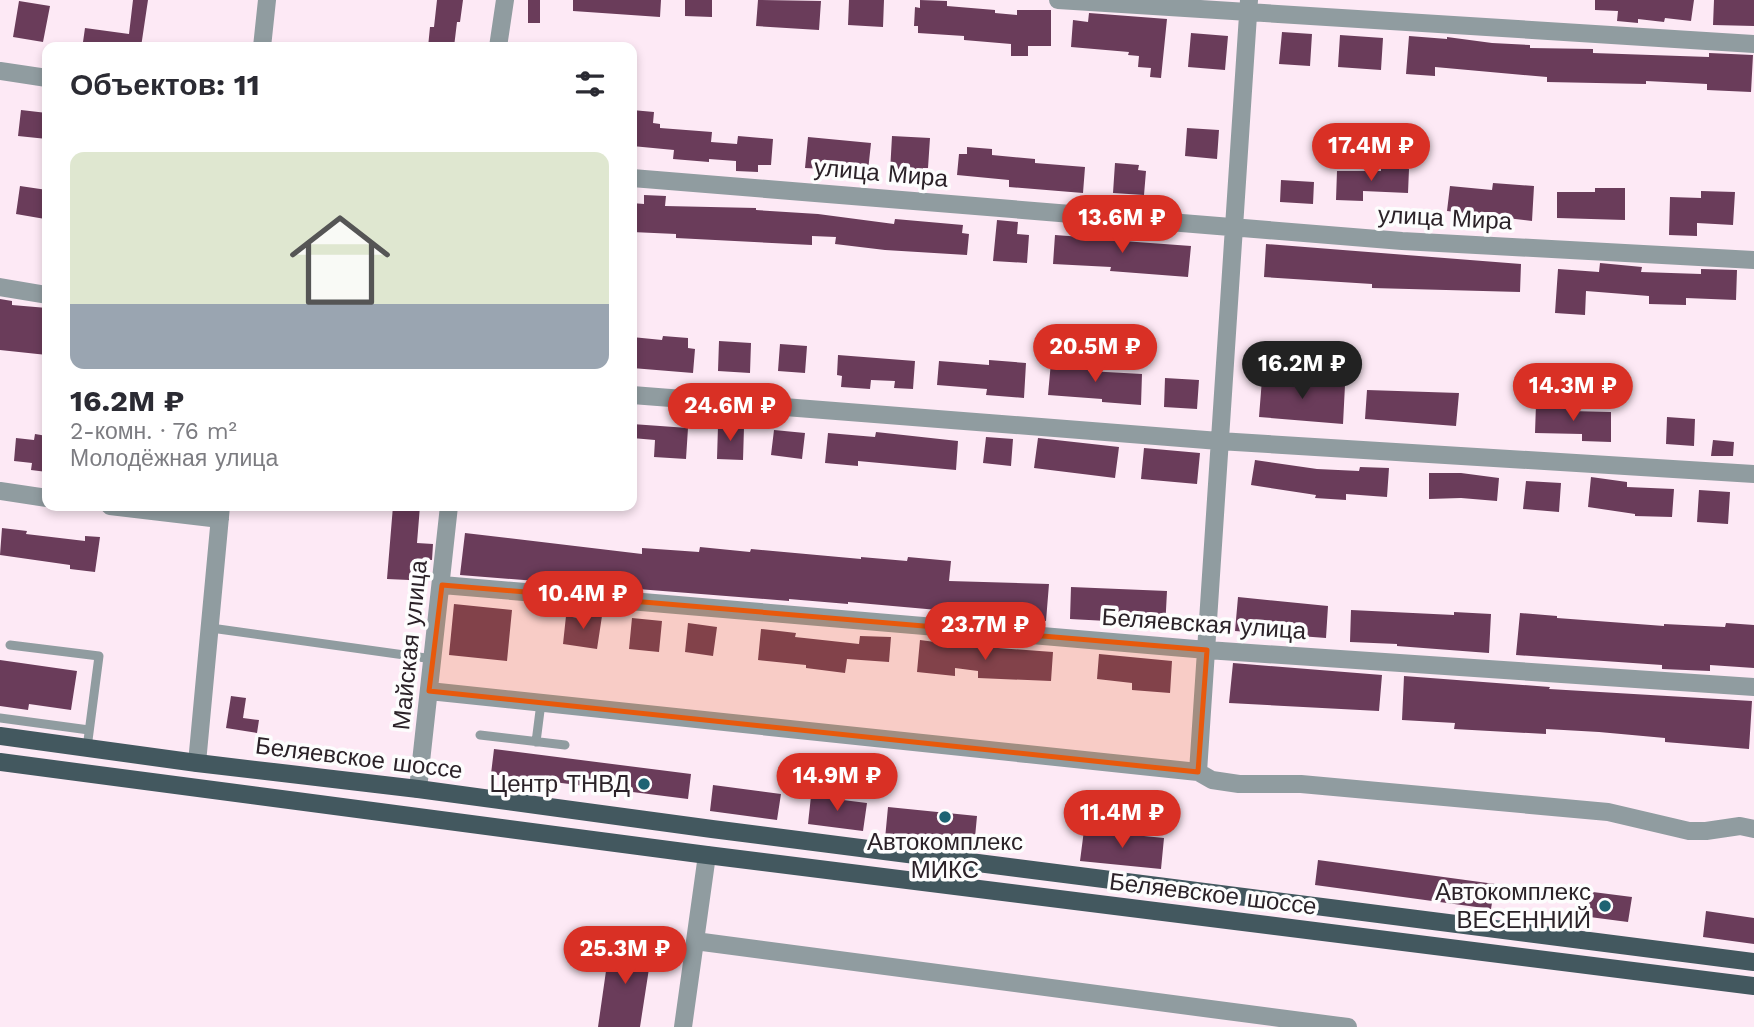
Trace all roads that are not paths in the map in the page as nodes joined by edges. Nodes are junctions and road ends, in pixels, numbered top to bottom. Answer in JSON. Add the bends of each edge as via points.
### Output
{"nodes":[{"id":1,"x":267,"y":0,"type":"edge"},
{"id":2,"x":505,"y":0,"type":"edge"},
{"id":3,"x":1058,"y":0,"type":"edge"},
{"id":4,"x":1249,"y":6,"type":"edge"},
{"id":5,"x":263,"y":42,"type":"edge"},
{"id":6,"x":500,"y":42,"type":"edge"},
{"id":7,"x":1754,"y":44,"type":"edge"},
{"id":8,"x":0,"y":71,"type":"edge"},
{"id":9,"x":42,"y":77,"type":"edge"},
{"id":10,"x":637,"y":178,"type":"edge"},
{"id":11,"x":1234,"y":226,"type":"junction"},
{"id":12,"x":1754,"y":260,"type":"edge"},
{"id":13,"x":0,"y":287,"type":"edge"},
{"id":14,"x":42,"y":294,"type":"edge"},
{"id":15,"x":637,"y":395,"type":"edge"},
{"id":16,"x":1219,"y":441,"type":"junction"},
{"id":17,"x":1754,"y":474,"type":"edge"},
{"id":18,"x":0,"y":491,"type":"edge"},
{"id":19,"x":42,"y":497,"type":"edge"},
{"id":20,"x":449,"y":511,"type":"edge"},
{"id":21,"x":221,"y":512,"type":"edge"},
{"id":22,"x":442,"y":585,"type":"junction"},
{"id":23,"x":211,"y":628,"type":"junction"},
{"id":24,"x":10,"y":645,"type":"dead end"},
{"id":25,"x":1207,"y":650,"type":"junction"},
{"id":26,"x":433,"y":660,"type":"junction"},
{"id":27,"x":1754,"y":687,"type":"edge"},
{"id":28,"x":429,"y":691,"type":"junction"},
{"id":29,"x":541,"y":703,"type":"junction"},
{"id":30,"x":0,"y":718,"type":"edge"},
{"id":31,"x":480,"y":735,"type":"dead end"},
{"id":32,"x":0,"y":736,"type":"edge"},
{"id":33,"x":88,"y":739,"type":"junction"},
{"id":34,"x":536,"y":742,"type":"junction"},
{"id":35,"x":565,"y":745,"type":"dead end"},
{"id":36,"x":0,"y":762,"type":"edge"},
{"id":37,"x":197,"y":763,"type":"junction"},
{"id":38,"x":1198,"y":772,"type":"junction"},
{"id":39,"x":418,"y":789,"type":"junction"},
{"id":40,"x":414,"y":816,"type":"junction"},
{"id":41,"x":1754,"y":829,"type":"edge"},
{"id":42,"x":707,"y":855,"type":"junction"},
{"id":43,"x":695,"y":941,"type":"junction"},
{"id":44,"x":1754,"y":962,"type":"edge"},
{"id":45,"x":1754,"y":986,"type":"edge"},
{"id":46,"x":1338,"y":1026,"type":"edge"},
{"id":47,"x":683,"y":1027,"type":"edge"}],
"edges":[{"from":1,"to":5,"type":"street"},
{"from":2,"to":6,"type":"street"},
{"from":3,"to":4,"type":"street"},
{"from":4,"to":7,"type":"street"},
{"from":4,"to":11,"type":"street"},
{"from":8,"to":9,"type":"street"},
{"from":10,"to":11,"type":"street","name":"улица Мира"},
{"from":11,"to":12,"type":"street","name":"улица Мира","via":[[1402,241]]},
{"from":11,"to":16,"type":"street"},
{"from":13,"to":14,"type":"street"},
{"from":15,"to":16,"type":"street"},
{"from":16,"to":17,"type":"street"},
{"from":16,"to":25,"type":"street"},
{"from":18,"to":19,"type":"street"},
{"from":20,"to":22,"type":"street","name":"Майская улица"},
{"from":21,"to":23,"type":"street"},
{"from":22,"to":25,"type":"street","name":"Беляевская улица"},
{"from":22,"to":26,"type":"street","name":"Майская улица"},
{"from":23,"to":26,"type":"lane"},
{"from":23,"to":37,"type":"street"},
{"from":24,"to":33,"type":"lane","via":[[99,656]]},
{"from":25,"to":27,"type":"street","name":"Беляевская улица"},
{"from":25,"to":38,"type":"street"},
{"from":26,"to":28,"type":"street","name":"Майская улица"},
{"from":28,"to":29,"type":"street"},
{"from":28,"to":39,"type":"street","name":"Майская улица"},
{"from":29,"to":34,"type":"lane"},
{"from":29,"to":38,"type":"street"},
{"from":30,"to":33,"type":"lane"},
{"from":31,"to":34,"type":"lane"},
{"from":32,"to":33,"type":"main road","name":"Беляевское шоссе"},
{"from":33,"to":37,"type":"main road","name":"Беляевское шоссе"},
{"from":34,"to":35,"type":"lane"},
{"from":36,"to":40,"type":"main road","name":"Беляевское шоссе"},
{"from":37,"to":39,"type":"main road","name":"Беляевское шоссе"},
{"from":38,"to":41,"type":"street","via":[[1212,780],[1239,784],[1313,785],[1608,812],[1689,831],[1740,825]]},
{"from":39,"to":40,"type":"main road"},
{"from":39,"to":44,"type":"main road","name":"Беляевское шоссе"},
{"from":40,"to":42,"type":"main road","name":"Беляевское шоссе"},
{"from":42,"to":43,"type":"street"},
{"from":42,"to":45,"type":"main road","name":"Беляевское шоссе"},
{"from":43,"to":46,"type":"street"},
{"from":43,"to":47,"type":"street"}]}
